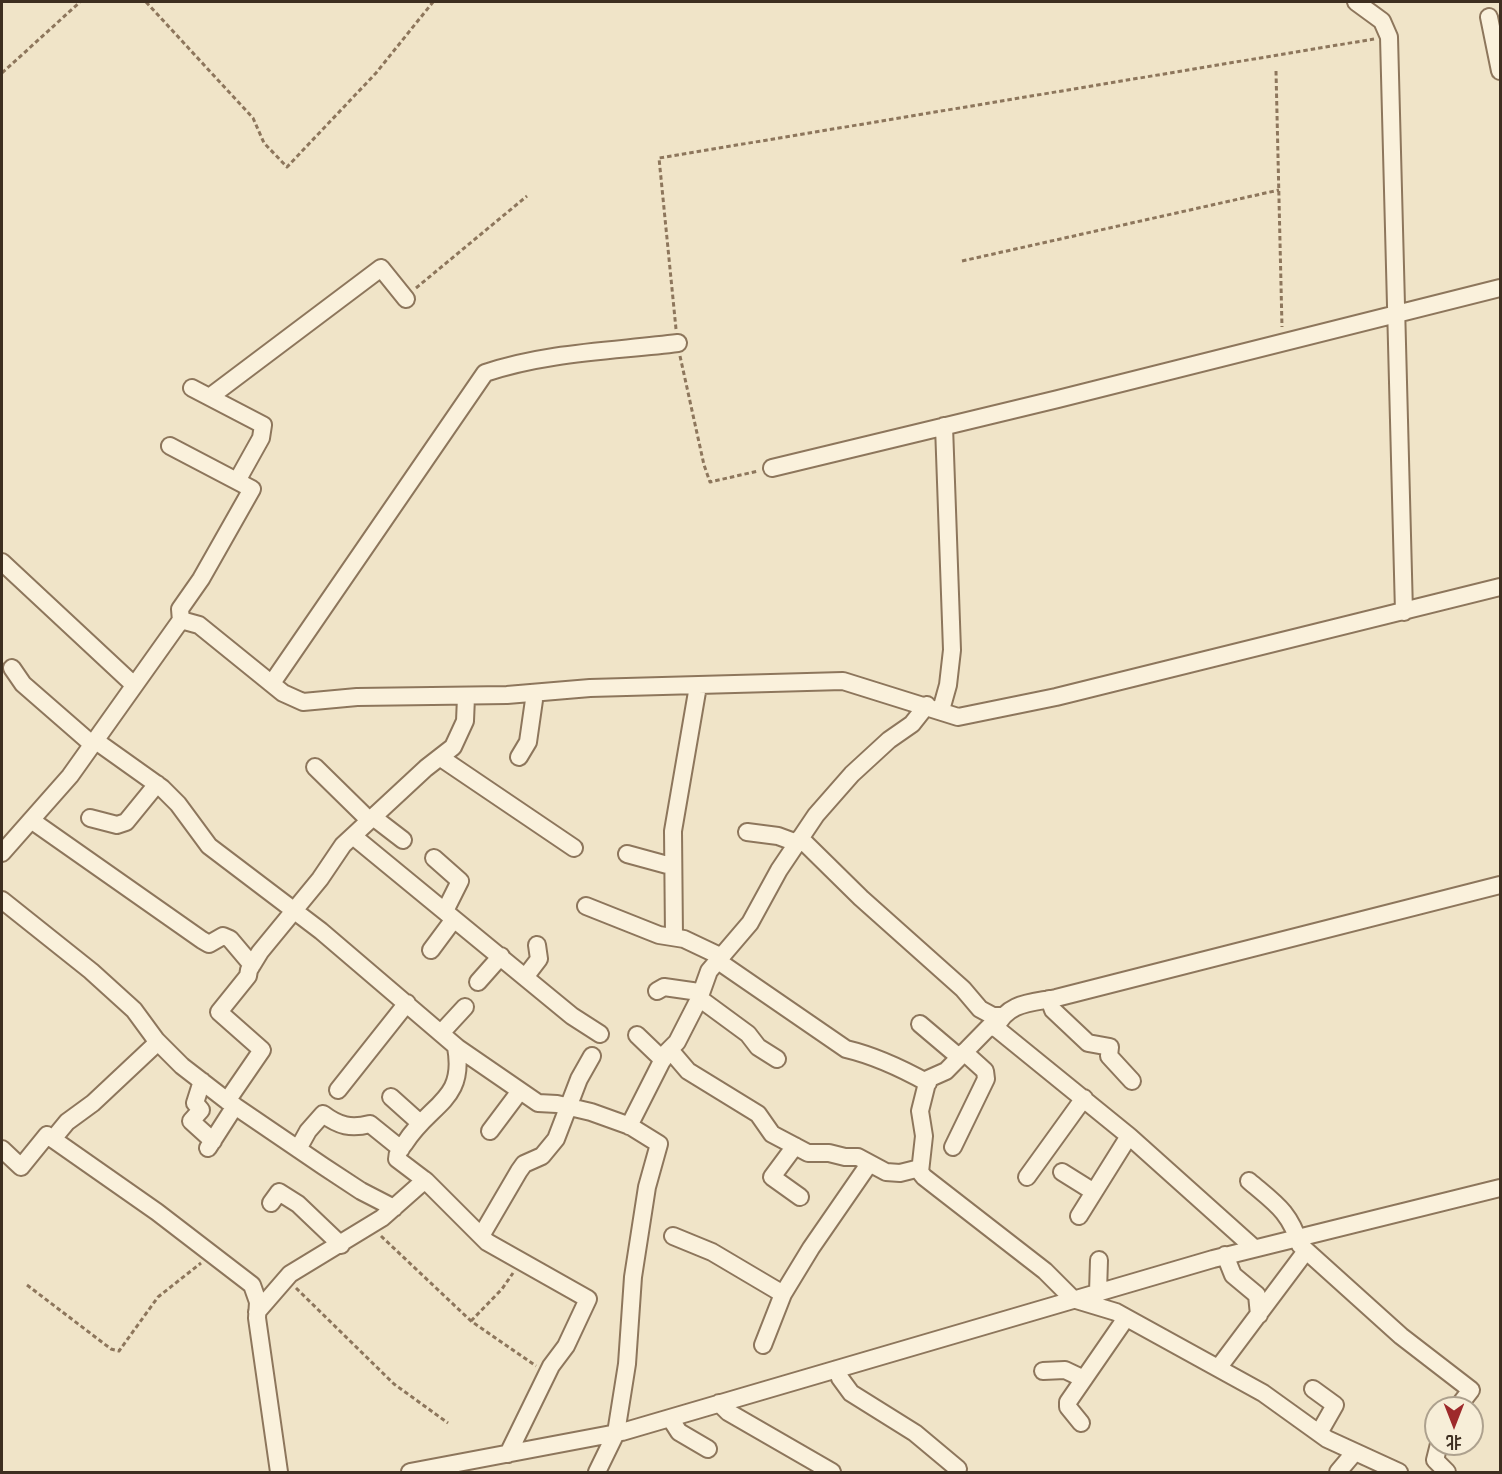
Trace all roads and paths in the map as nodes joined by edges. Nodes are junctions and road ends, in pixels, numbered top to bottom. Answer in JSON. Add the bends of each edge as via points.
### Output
{"nodes":[{"id":1,"x":80,"y":2,"type":"edge"},
{"id":2,"x":146,"y":2,"type":"edge"},
{"id":3,"x":433,"y":2,"type":"edge"},
{"id":4,"x":1356,"y":2,"type":"edge"},
{"id":5,"x":1489,"y":17,"type":"dead end"},
{"id":6,"x":1389,"y":38,"type":"junction"},
{"id":7,"x":1500,"y":62,"type":"edge"},
{"id":8,"x":1276,"y":71,"type":"dead end"},
{"id":9,"x":2,"y":74,"type":"edge"},
{"id":10,"x":658,"y":158,"type":"dead end"},
{"id":11,"x":1279,"y":190,"type":"junction"},
{"id":12,"x":527,"y":196,"type":"dead end"},
{"id":13,"x":962,"y":261,"type":"dead end"},
{"id":14,"x":1500,"y":288,"type":"edge"},
{"id":15,"x":406,"y":298,"type":"joint"},
{"id":16,"x":1396,"y":313,"type":"junction"},
{"id":17,"x":1283,"y":341,"type":"junction"},
{"id":18,"x":678,"y":344,"type":"dead end"},
{"id":19,"x":192,"y":388,"type":"dead end"},
{"id":20,"x":211,"y":396,"type":"junction"},
{"id":21,"x":944,"y":426,"type":"junction"},
{"id":22,"x":170,"y":446,"type":"dead end"},
{"id":23,"x":771,"y":468,"type":"dead end"},
{"id":24,"x":237,"y":481,"type":"junction"},
{"id":25,"x":2,"y":562,"type":"edge"},
{"id":26,"x":1500,"y":587,"type":"edge"},
{"id":27,"x":1404,"y":612,"type":"junction"},
{"id":28,"x":181,"y":621,"type":"junction"},
{"id":29,"x":12,"y":668,"type":"dead end"},
{"id":30,"x":272,"y":683,"type":"junction"},
{"id":31,"x":135,"y":685,"type":"junction"},
{"id":32,"x":698,"y":686,"type":"junction"},
{"id":33,"x":535,"y":693,"type":"junction"},
{"id":34,"x":466,"y":697,"type":"junction"},
{"id":35,"x":934,"y":708,"type":"junction"},
{"id":36,"x":94,"y":743,"type":"junction"},
{"id":37,"x":519,"y":757,"type":"dead end"},
{"id":38,"x":441,"y":758,"type":"junction"},
{"id":39,"x":315,"y":767,"type":"dead end"},
{"id":40,"x":157,"y":784,"type":"junction"},
{"id":41,"x":90,"y":818,"type":"dead end"},
{"id":42,"x":371,"y":819,"type":"junction"},
{"id":43,"x":31,"y":820,"type":"junction"},
{"id":44,"x":747,"y":832,"type":"dead end"},
{"id":45,"x":353,"y":836,"type":"junction"},
{"id":46,"x":403,"y":840,"type":"dead end"},
{"id":47,"x":799,"y":841,"type":"junction"},
{"id":48,"x":574,"y":848,"type":"dead end"},
{"id":49,"x":2,"y":853,"type":"edge"},
{"id":50,"x":627,"y":854,"type":"dead end"},
{"id":51,"x":434,"y":858,"type":"dead end"},
{"id":52,"x":671,"y":866,"type":"junction"},
{"id":53,"x":1500,"y":885,"type":"edge"},
{"id":54,"x":2,"y":900,"type":"edge"},
{"id":55,"x":586,"y":906,"type":"dead end"},
{"id":56,"x":295,"y":911,"type":"junction"},
{"id":57,"x":450,"y":915,"type":"junction"},
{"id":58,"x":674,"y":937,"type":"junction"},
{"id":59,"x":537,"y":945,"type":"dead end"},
{"id":60,"x":431,"y":950,"type":"dead end"},
{"id":61,"x":501,"y":956,"type":"junction"},
{"id":62,"x":720,"y":959,"type":"junction"},
{"id":63,"x":252,"y":965,"type":"junction"},
{"id":64,"x":526,"y":976,"type":"junction"},
{"id":65,"x":478,"y":982,"type":"dead end"},
{"id":66,"x":657,"y":991,"type":"dead end"},
{"id":67,"x":699,"y":995,"type":"junction"},
{"id":68,"x":1049,"y":999,"type":"junction"},
{"id":69,"x":407,"y":1003,"type":"junction"},
{"id":70,"x":465,"y":1007,"type":"dead end"},
{"id":71,"x":999,"y":1022,"type":"junction"},
{"id":72,"x":920,"y":1024,"type":"dead end"},
{"id":73,"x":441,"y":1033,"type":"junction"},
{"id":74,"x":600,"y":1034,"type":"dead end"},
{"id":75,"x":637,"y":1035,"type":"dead end"},
{"id":76,"x":158,"y":1042,"type":"junction"},
{"id":77,"x":456,"y":1047,"type":"junction"},
{"id":78,"x":962,"y":1054,"type":"junction"},
{"id":79,"x":666,"y":1055,"type":"junction"},
{"id":80,"x":592,"y":1056,"type":"dead end"},
{"id":81,"x":777,"y":1059,"type":"dead end"},
{"id":82,"x":202,"y":1081,"type":"junction"},
{"id":83,"x":1132,"y":1081,"type":"dead end"},
{"id":84,"x":928,"y":1083,"type":"junction"},
{"id":85,"x":338,"y":1090,"type":"dead end"},
{"id":86,"x":520,"y":1091,"type":"junction"},
{"id":87,"x":391,"y":1097,"type":"dead end"},
{"id":88,"x":1084,"y":1098,"type":"junction"},
{"id":89,"x":231,"y":1103,"type":"junction"},
{"id":90,"x":569,"y":1106,"type":"junction"},
{"id":91,"x":420,"y":1124,"type":"junction"},
{"id":92,"x":629,"y":1126,"type":"junction"},
{"id":93,"x":490,"y":1131,"type":"dead end"},
{"id":94,"x":1129,"y":1136,"type":"junction"},
{"id":95,"x":53,"y":1139,"type":"junction"},
{"id":96,"x":795,"y":1146,"type":"junction"},
{"id":97,"x":953,"y":1148,"type":"dead end"},
{"id":98,"x":2,"y":1149,"type":"edge"},
{"id":99,"x":298,"y":1149,"type":"junction"},
{"id":100,"x":401,"y":1149,"type":"junction"},
{"id":101,"x":868,"y":1164,"type":"junction"},
{"id":102,"x":920,"y":1168,"type":"junction"},
{"id":103,"x":1062,"y":1172,"type":"dead end"},
{"id":104,"x":1027,"y":1177,"type":"dead end"},
{"id":105,"x":426,"y":1180,"type":"junction"},
{"id":106,"x":1249,"y":1181,"type":"dead end"},
{"id":107,"x":1500,"y":1188,"type":"edge"},
{"id":108,"x":1094,"y":1192,"type":"junction"},
{"id":109,"x":800,"y":1197,"type":"dead end"},
{"id":110,"x":271,"y":1203,"type":"dead end"},
{"id":111,"x":394,"y":1208,"type":"junction"},
{"id":112,"x":1079,"y":1216,"type":"dead end"},
{"id":113,"x":370,"y":1226,"type":"junction"},
{"id":114,"x":481,"y":1236,"type":"junction"},
{"id":115,"x":673,"y":1236,"type":"dead end"},
{"id":116,"x":1302,"y":1244,"type":"junction"},
{"id":117,"x":341,"y":1245,"type":"junction"},
{"id":118,"x":1254,"y":1248,"type":"junction"},
{"id":119,"x":211,"y":1254,"type":"junction"},
{"id":120,"x":1225,"y":1255,"type":"junction"},
{"id":121,"x":1099,"y":1260,"type":"dead end"},
{"id":122,"x":521,"y":1262,"type":"junction"},
{"id":123,"x":287,"y":1278,"type":"junction"},
{"id":124,"x":27,"y":1285,"type":"dead end"},
{"id":125,"x":1098,"y":1292,"type":"junction"},
{"id":126,"x":783,"y":1294,"type":"junction"},
{"id":127,"x":1073,"y":1299,"type":"junction"},
{"id":128,"x":257,"y":1312,"type":"junction"},
{"id":129,"x":1259,"y":1315,"type":"junction"},
{"id":130,"x":1126,"y":1318,"type":"junction"},
{"id":131,"x":471,"y":1321,"type":"junction"},
{"id":132,"x":763,"y":1345,"type":"dead end"},
{"id":133,"x":1219,"y":1367,"type":"junction"},
{"id":134,"x":837,"y":1369,"type":"junction"},
{"id":135,"x":1043,"y":1371,"type":"dead end"},
{"id":136,"x":548,"y":1373,"type":"junction"},
{"id":137,"x":1084,"y":1379,"type":"junction"},
{"id":138,"x":1313,"y":1389,"type":"dead end"},
{"id":139,"x":1466,"y":1396,"type":"edge"},
{"id":140,"x":719,"y":1403,"type":"junction"},
{"id":141,"x":670,"y":1418,"type":"junction"},
{"id":142,"x":448,"y":1423,"type":"dead end"},
{"id":143,"x":1081,"y":1423,"type":"dead end"},
{"id":144,"x":616,"y":1433,"type":"junction"},
{"id":145,"x":1319,"y":1434,"type":"junction"},
{"id":146,"x":708,"y":1449,"type":"dead end"},
{"id":147,"x":1354,"y":1453,"type":"junction"},
{"id":148,"x":508,"y":1454,"type":"junction"},
{"id":149,"x":1436,"y":1456,"type":"edge"},
{"id":150,"x":958,"y":1469,"type":"dead end"},
{"id":151,"x":1444,"y":1472,"type":"edge"},
{"id":152,"x":279,"y":1473,"type":"edge"},
{"id":153,"x":410,"y":1473,"type":"edge"},
{"id":154,"x":597,"y":1473,"type":"edge"},
{"id":155,"x":832,"y":1473,"type":"edge"},
{"id":156,"x":1338,"y":1473,"type":"edge"},
{"id":157,"x":1399,"y":1473,"type":"edge"}],
"edges":[{"from":1,"to":9,"type":"path"},
{"from":2,"to":3,"type":"path","via":[[253,118],[264,142],[287,166],[376,73]]},
{"from":4,"to":6,"type":"street","via":[[1382,21]]},
{"from":5,"to":7,"type":"street"},
{"from":6,"to":10,"type":"path"},
{"from":6,"to":16,"type":"street"},
{"from":8,"to":11,"type":"path"},
{"from":11,"to":13,"type":"path"},
{"from":11,"to":17,"type":"path"},
{"from":12,"to":15,"type":"path"},
{"from":14,"to":16,"type":"street"},
{"from":15,"to":20,"type":"street","via":[[381,268]]},
{"from":16,"to":17,"type":"street"},
{"from":16,"to":27,"type":"street"},
{"from":17,"to":21,"type":"street"},
{"from":18,"to":30,"type":"street","via":[[574,354],[485,373]]},
{"from":19,"to":20,"type":"street"},
{"from":20,"to":24,"type":"street","via":[[263,424],[261,438]]},
{"from":21,"to":23,"type":"street"},
{"from":21,"to":35,"type":"street","via":[[952,650],[948,685]]},
{"from":22,"to":24,"type":"street"},
{"from":24,"to":28,"type":"street","via":[[252,489],[180,609]]},
{"from":25,"to":31,"type":"street"},
{"from":26,"to":27,"type":"street"},
{"from":27,"to":35,"type":"street","via":[[994,711],[958,717]]},
{"from":28,"to":30,"type":"street","via":[[199,626]]},
{"from":28,"to":31,"type":"street"},
{"from":29,"to":36,"type":"street","via":[[23,684]]},
{"from":30,"to":34,"type":"street","via":[[303,702],[357,697]]},
{"from":31,"to":36,"type":"street"},
{"from":32,"to":33,"type":"street"},
{"from":32,"to":35,"type":"street","via":[[843,681]]},
{"from":32,"to":52,"type":"street","via":[[677,798]]},
{"from":33,"to":34,"type":"street"},
{"from":33,"to":37,"type":"street","via":[[528,742]]},
{"from":34,"to":38,"type":"street","via":[[465,721],[453,747]]},
{"from":35,"to":47,"type":"street","via":[[889,740],[852,774]]},
{"from":36,"to":40,"type":"street"},
{"from":36,"to":43,"type":"street"},
{"from":38,"to":42,"type":"street"},
{"from":38,"to":48,"type":"street"},
{"from":39,"to":42,"type":"street"},
{"from":40,"to":41,"type":"street","via":[[126,822],[117,825]]},
{"from":40,"to":56,"type":"street","via":[[210,846]]},
{"from":42,"to":45,"type":"street"},
{"from":42,"to":46,"type":"street"},
{"from":43,"to":49,"type":"street"},
{"from":43,"to":63,"type":"street","via":[[202,940],[209,944],[223,936],[230,939]]},
{"from":44,"to":47,"type":"street"},
{"from":45,"to":56,"type":"street"},
{"from":45,"to":57,"type":"street"},
{"from":47,"to":62,"type":"street","via":[[750,922]]},
{"from":47,"to":71,"type":"street","via":[[963,989],[980,1009]]},
{"from":50,"to":52,"type":"street"},
{"from":51,"to":57,"type":"street","via":[[460,881]]},
{"from":52,"to":58,"type":"street"},
{"from":53,"to":68,"type":"street"},
{"from":54,"to":76,"type":"street","via":[[134,1010]]},
{"from":55,"to":58,"type":"street","via":[[659,935]]},
{"from":56,"to":63,"type":"street"},
{"from":56,"to":69,"type":"street"},
{"from":57,"to":60,"type":"street"},
{"from":57,"to":61,"type":"street"},
{"from":58,"to":62,"type":"street"},
{"from":59,"to":64,"type":"street","via":[[539,959]]},
{"from":61,"to":64,"type":"street"},
{"from":61,"to":65,"type":"street"},
{"from":62,"to":67,"type":"street"},
{"from":62,"to":84,"type":"street","via":[[846,1049],[897,1065]]},
{"from":63,"to":89,"type":"street","via":[[248,976],[219,1012],[262,1050]]},
{"from":64,"to":74,"type":"street","via":[[572,1016]]},
{"from":66,"to":67,"type":"street","via":[[664,987]]},
{"from":67,"to":79,"type":"street","via":[[677,1042]]},
{"from":67,"to":81,"type":"street"},
{"from":68,"to":71,"type":"street","via":[[1005,1012]]},
{"from":68,"to":83,"type":"street","via":[[1053,1010],[1088,1043],[1110,1047],[1109,1056]]},
{"from":69,"to":73,"type":"street"},
{"from":69,"to":85,"type":"street"},
{"from":70,"to":73,"type":"street"},
{"from":71,"to":78,"type":"street"},
{"from":71,"to":88,"type":"street"},
{"from":72,"to":78,"type":"street"},
{"from":73,"to":77,"type":"street"},
{"from":75,"to":79,"type":"street"},
{"from":76,"to":82,"type":"street"},
{"from":76,"to":95,"type":"street"},
{"from":77,"to":86,"type":"street"},
{"from":77,"to":91,"type":"street","via":[[460,1067],[457,1080],[444,1101]]},
{"from":78,"to":84,"type":"street"},
{"from":78,"to":97,"type":"street","via":[[985,1071],[986,1079]]},
{"from":79,"to":92,"type":"street"},
{"from":79,"to":96,"type":"street","via":[[758,1114],[772,1134]]},
{"from":80,"to":90,"type":"street"},
{"from":82,"to":89,"type":"street"},
{"from":82,"to":89,"type":"street","via":[[195,1102],[201,1110],[190,1121],[211,1144]]},
{"from":84,"to":102,"type":"street","via":[[920,1111],[924,1136]]},
{"from":86,"to":90,"type":"street","via":[[538,1103]]},
{"from":86,"to":93,"type":"street"},
{"from":87,"to":91,"type":"street"},
{"from":88,"to":94,"type":"street"},
{"from":88,"to":104,"type":"street"},
{"from":89,"to":99,"type":"street"},
{"from":90,"to":92,"type":"street"},
{"from":90,"to":114,"type":"street","via":[[551,1147],[525,1164]]},
{"from":91,"to":100,"type":"street"},
{"from":92,"to":144,"type":"street","via":[[659,1144],[647,1187],[633,1277],[627,1364]]},
{"from":94,"to":108,"type":"street"},
{"from":94,"to":118,"type":"street"},
{"from":95,"to":98,"type":"street","via":[[47,1135],[21,1167]]},
{"from":95,"to":119,"type":"street"},
{"from":96,"to":101,"type":"street","via":[[808,1153],[858,1157]]},
{"from":96,"to":109,"type":"street","via":[[771,1177]]},
{"from":99,"to":100,"type":"street","via":[[323,1114],[343,1126],[358,1128],[370,1124]]},
{"from":99,"to":111,"type":"street"},
{"from":100,"to":105,"type":"street","via":[[397,1159]]},
{"from":101,"to":102,"type":"street","via":[[886,1172]]},
{"from":101,"to":126,"type":"street"},
{"from":102,"to":127,"type":"street","via":[[924,1177],[1045,1271]]},
{"from":103,"to":108,"type":"street"},
{"from":105,"to":111,"type":"street"},
{"from":105,"to":114,"type":"street"},
{"from":106,"to":116,"type":"street","via":[[1286,1214]]},
{"from":107,"to":116,"type":"street"},
{"from":108,"to":112,"type":"street"},
{"from":110,"to":117,"type":"street","via":[[279,1192],[298,1204]]},
{"from":111,"to":113,"type":"street"},
{"from":113,"to":117,"type":"street"},
{"from":113,"to":131,"type":"path"},
{"from":114,"to":122,"type":"street"},
{"from":115,"to":126,"type":"street","via":[[712,1252]]},
{"from":116,"to":118,"type":"street"},
{"from":116,"to":129,"type":"street"},
{"from":116,"to":139,"type":"street","via":[[1401,1336],[1471,1390]]},
{"from":117,"to":123,"type":"street"},
{"from":118,"to":120,"type":"street"},
{"from":119,"to":124,"type":"path","via":[[158,1297],[118,1352]]},
{"from":119,"to":128,"type":"street","via":[[252,1285]]},
{"from":120,"to":125,"type":"street"},
{"from":120,"to":129,"type":"street","via":[[1233,1275],[1257,1295]]},
{"from":121,"to":125,"type":"street"},
{"from":122,"to":131,"type":"path"},
{"from":122,"to":136,"type":"street","via":[[588,1299]]},
{"from":123,"to":128,"type":"street"},
{"from":123,"to":142,"type":"path","via":[[394,1384]]},
{"from":125,"to":127,"type":"street"},
{"from":126,"to":132,"type":"street"},
{"from":127,"to":130,"type":"street"},
{"from":127,"to":134,"type":"street"},
{"from":128,"to":152,"type":"street"},
{"from":129,"to":133,"type":"street"},
{"from":130,"to":133,"type":"street"},
{"from":130,"to":137,"type":"street"},
{"from":131,"to":136,"type":"path"},
{"from":133,"to":145,"type":"street"},
{"from":134,"to":140,"type":"street"},
{"from":134,"to":150,"type":"street","via":[[851,1393],[915,1434]]},
{"from":135,"to":137,"type":"street","via":[[1065,1370]]},
{"from":136,"to":148,"type":"street"},
{"from":137,"to":143,"type":"street","via":[[1068,1402]]},
{"from":138,"to":145,"type":"street","via":[[1335,1406]]},
{"from":140,"to":141,"type":"street"},
{"from":140,"to":155,"type":"street"},
{"from":141,"to":144,"type":"street"},
{"from":141,"to":146,"type":"street","via":[[679,1432]]},
{"from":144,"to":148,"type":"street"},
{"from":144,"to":154,"type":"street"},
{"from":145,"to":147,"type":"street"},
{"from":147,"to":156,"type":"street"},
{"from":147,"to":157,"type":"street"},
{"from":148,"to":153,"type":"street"},
{"from":149,"to":151,"type":"street"}]}
